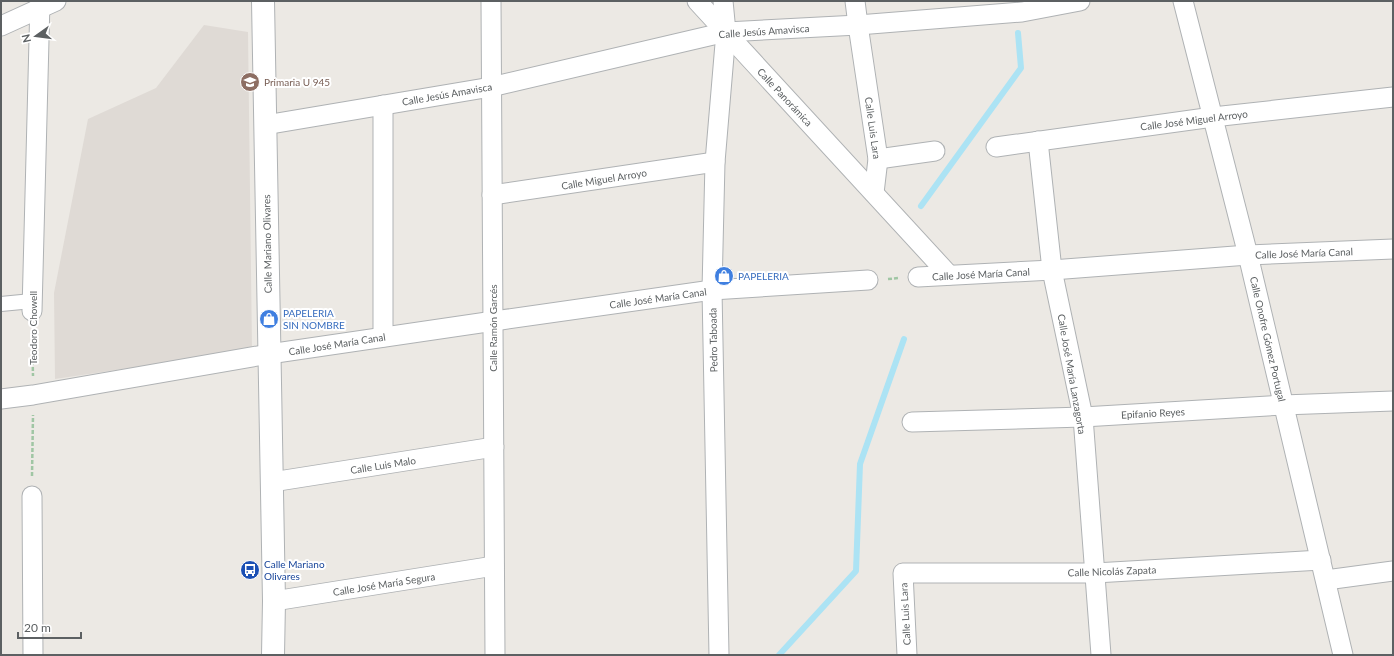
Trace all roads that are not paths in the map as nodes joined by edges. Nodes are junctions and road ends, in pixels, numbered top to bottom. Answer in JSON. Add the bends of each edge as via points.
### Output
{"nodes":[{"id":1,"x":263,"y":1,"type":"edge"},
{"id":2,"x":491,"y":1,"type":"edge"},
{"id":3,"x":697,"y":1,"type":"edge"},
{"id":4,"x":723,"y":1,"type":"edge"},
{"id":5,"x":855,"y":1,"type":"edge"},
{"id":6,"x":1080,"y":1,"type":"edge"},
{"id":7,"x":1183,"y":1,"type":"edge"},
{"id":8,"x":46,"y":3,"type":"edge"},
{"id":9,"x":858,"y":25,"type":"junction"},
{"id":10,"x":1,"y":26,"type":"edge"},
{"id":11,"x":726,"y":32,"type":"junction"},
{"id":12,"x":491,"y":87,"type":"junction"},
{"id":13,"x":1393,"y":97,"type":"edge"},
{"id":14,"x":383,"y":105,"type":"junction"},
{"id":15,"x":1213,"y":117,"type":"junction"},
{"id":16,"x":265,"y":125,"type":"junction"},
{"id":17,"x":1038,"y":141,"type":"junction"},
{"id":18,"x":996,"y":147,"type":"dead end"},
{"id":19,"x":935,"y":151,"type":"dead end"},
{"id":20,"x":878,"y":159,"type":"junction"},
{"id":21,"x":715,"y":162,"type":"junction"},
{"id":22,"x":874,"y":193,"type":"junction"},
{"id":23,"x":492,"y":195,"type":"junction"},
{"id":24,"x":1393,"y":249,"type":"edge"},
{"id":25,"x":1248,"y":255,"type":"junction"},
{"id":26,"x":1052,"y":270,"type":"junction"},
{"id":27,"x":949,"y":275,"type":"junction"},
{"id":28,"x":918,"y":277,"type":"road end"},
{"id":29,"x":868,"y":280,"type":"road end"},
{"id":30,"x":712,"y":290,"type":"junction"},
{"id":31,"x":1,"y":304,"type":"edge"},
{"id":32,"x":32,"y":306,"type":"joint"},
{"id":33,"x":494,"y":320,"type":"junction"},
{"id":34,"x":382,"y":337,"type":"junction"},
{"id":35,"x":269,"y":354,"type":"junction"},
{"id":36,"x":1,"y":399,"type":"edge"},
{"id":37,"x":1393,"y":401,"type":"edge"},
{"id":38,"x":1283,"y":405,"type":"junction"},
{"id":39,"x":1083,"y":417,"type":"junction"},
{"id":40,"x":912,"y":422,"type":"dead end"},
{"id":41,"x":494,"y":447,"type":"junction"},
{"id":42,"x":272,"y":482,"type":"junction"},
{"id":43,"x":32,"y":496,"type":"road end"},
{"id":44,"x":1321,"y":560,"type":"junction"},
{"id":45,"x":494,"y":566,"type":"junction"},
{"id":46,"x":1393,"y":571,"type":"edge"},
{"id":47,"x":903,"y":573,"type":"joint"},
{"id":48,"x":1096,"y":573,"type":"junction"},
{"id":49,"x":1326,"y":580,"type":"junction"},
{"id":50,"x":274,"y":601,"type":"junction"},
{"id":51,"x":34,"y":655,"type":"edge"},
{"id":52,"x":274,"y":655,"type":"edge"},
{"id":53,"x":496,"y":655,"type":"edge"},
{"id":54,"x":720,"y":655,"type":"edge"},
{"id":55,"x":907,"y":655,"type":"edge"},
{"id":56,"x":1102,"y":655,"type":"edge"},
{"id":57,"x":1343,"y":655,"type":"edge"}],
"edges":[{"from":1,"to":16,"type":"street","name":"Calle Mariano Olivares"},
{"from":2,"to":12,"type":"street","name":"Calle Ramón Garcés"},
{"from":3,"to":11,"type":"street","name":"Calle Panorámica"},
{"from":4,"to":11,"type":"street","name":"Pedro Taboada"},
{"from":5,"to":9,"type":"street","name":"Calle Luis Lara"},
{"from":6,"to":9,"type":"street","name":"Calle Jesús Amavisca","via":[[1022,12]]},
{"from":7,"to":15,"type":"street","name":"Calle Onofre Gómez Portugal"},
{"from":8,"to":10,"type":"street"},
{"from":8,"to":32,"type":"street","name":"Teodoro Chowell"},
{"from":9,"to":11,"type":"street","name":"Calle Jesús Amavisca"},
{"from":9,"to":20,"type":"street","name":"Calle Luis Lara"},
{"from":11,"to":12,"type":"street","name":"Calle Jesús Amavisca"},
{"from":11,"to":21,"type":"street","name":"Pedro Taboada"},
{"from":11,"to":22,"type":"street","name":"Calle Panorámica"},
{"from":12,"to":14,"type":"street","name":"Calle Jesús Amavisca"},
{"from":12,"to":23,"type":"street","name":"Calle Ramón Garcés"},
{"from":13,"to":15,"type":"street","name":"Calle José Miguel Arroyo"},
{"from":14,"to":16,"type":"street","name":"Calle Jesús Amavisca"},
{"from":14,"to":34,"type":"street"},
{"from":15,"to":17,"type":"street","name":"Calle José Miguel Arroyo"},
{"from":15,"to":25,"type":"street","name":"Calle Onofre Gómez Portugal"},
{"from":16,"to":35,"type":"street","name":"Calle Mariano Olivares"},
{"from":17,"to":18,"type":"street","name":"Calle José Miguel Arroyo"},
{"from":17,"to":26,"type":"street","name":"Calle José María Lanzagorta"},
{"from":19,"to":20,"type":"street"},
{"from":20,"to":22,"type":"street","name":"Calle Luis Lara"},
{"from":21,"to":23,"type":"street","name":"Calle Miguel Arroyo"},
{"from":21,"to":30,"type":"street","name":"Pedro Taboada"},
{"from":22,"to":27,"type":"street"},
{"from":23,"to":33,"type":"street","name":"Calle Ramón Garcés"},
{"from":24,"to":25,"type":"street","name":"Calle José María Canal"},
{"from":25,"to":26,"type":"street","name":"Calle José María Canal"},
{"from":25,"to":38,"type":"street","name":"Calle Onofre Gómez Portugal"},
{"from":26,"to":27,"type":"street","name":"Calle José María Canal"},
{"from":26,"to":39,"type":"street","name":"Calle José María Lanzagorta"},
{"from":27,"to":28,"type":"street","name":"Calle José María Canal"},
{"from":29,"to":30,"type":"street","name":"Calle José María Canal"},
{"from":30,"to":33,"type":"street","name":"Calle José María Canal"},
{"from":30,"to":54,"type":"street","name":"Pedro Taboada"},
{"from":31,"to":32,"type":"street"},
{"from":33,"to":34,"type":"street","name":"Calle José María Canal"},
{"from":33,"to":41,"type":"street","name":"Calle Ramón Garcés"},
{"from":34,"to":35,"type":"street","name":"Calle José María Canal"},
{"from":35,"to":36,"type":"street","name":"Calle José María Canal"},
{"from":35,"to":42,"type":"street","name":"Calle Mariano Olivares"},
{"from":37,"to":38,"type":"street","name":"Epifanio Reyes"},
{"from":38,"to":39,"type":"street","name":"Epifanio Reyes"},
{"from":38,"to":44,"type":"street","name":"Calle Onofre Gómez Portugal"},
{"from":39,"to":40,"type":"street","name":"Epifanio Reyes"},
{"from":39,"to":48,"type":"street","name":"Calle José María Lanzagorta"},
{"from":41,"to":42,"type":"street","name":"Calle Luis Malo"},
{"from":41,"to":45,"type":"street","name":"Calle Ramón Garcés"},
{"from":42,"to":50,"type":"street","name":"Calle Mariano Olivares"},
{"from":43,"to":51,"type":"street"},
{"from":44,"to":48,"type":"street","name":"Calle Nicolás Zapata"},
{"from":44,"to":49,"type":"street","name":"Calle Onofre Gómez Portugal"},
{"from":45,"to":50,"type":"street","name":"Calle José María Segura"},
{"from":45,"to":53,"type":"street","name":"Calle Ramón Garcés"},
{"from":46,"to":49,"type":"street"},
{"from":47,"to":48,"type":"street","name":"Calle Nicolás Zapata"},
{"from":47,"to":55,"type":"street","name":"Calle Luis Lara"},
{"from":48,"to":56,"type":"street","name":"Calle José María Lanzagorta"},
{"from":49,"to":57,"type":"street","name":"Calle Onofre Gómez Portugal"},
{"from":50,"to":52,"type":"street","name":"Calle Mariano Olivares"}]}
